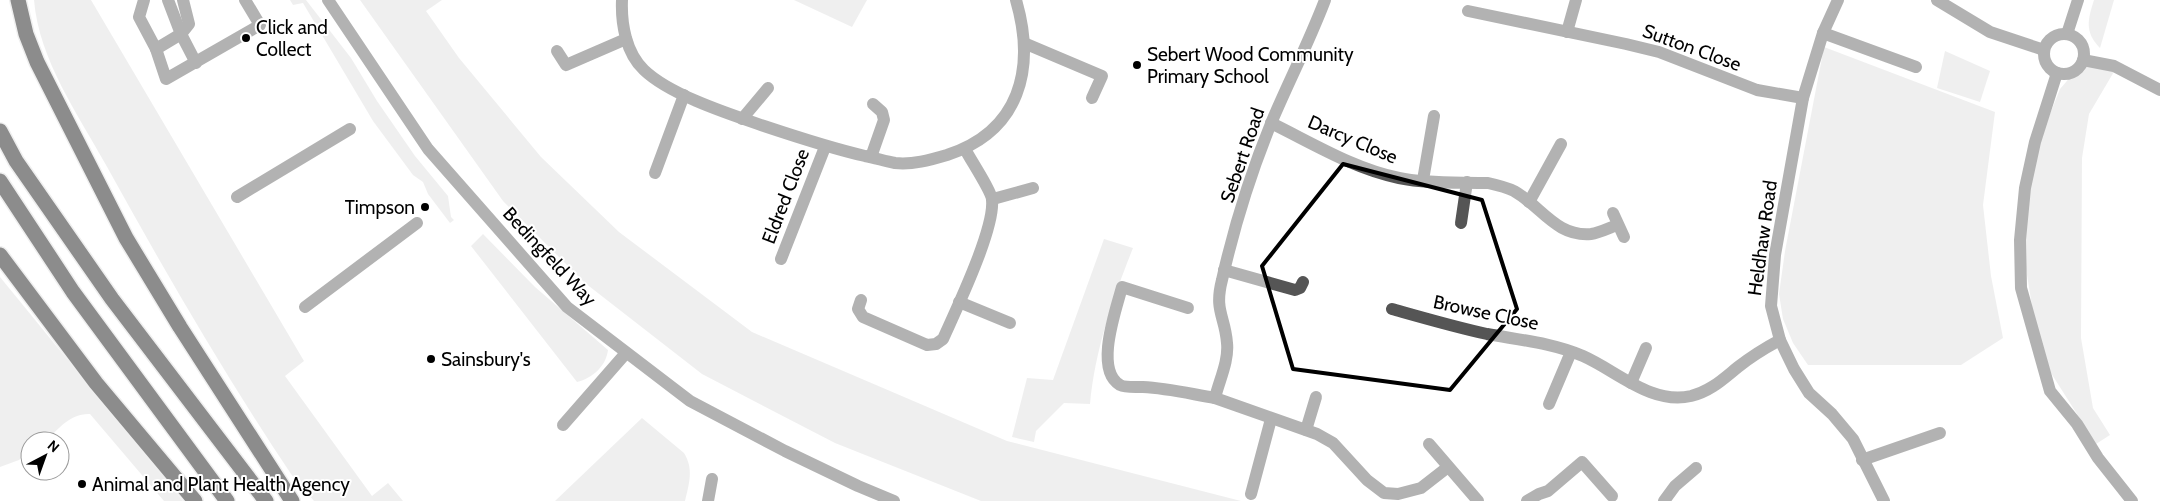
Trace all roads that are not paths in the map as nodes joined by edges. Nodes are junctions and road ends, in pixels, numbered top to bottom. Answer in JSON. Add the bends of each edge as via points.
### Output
{"nodes":[{"id":1,"x":18,"y":0,"type":"edge"},
{"id":2,"x":144,"y":0,"type":"edge"},
{"id":3,"x":168,"y":0,"type":"edge"},
{"id":4,"x":183,"y":0,"type":"edge"},
{"id":5,"x":245,"y":0,"type":"edge"},
{"id":6,"x":328,"y":0,"type":"edge"},
{"id":7,"x":622,"y":0,"type":"edge"},
{"id":8,"x":1016,"y":0,"type":"edge"},
{"id":9,"x":1324,"y":0,"type":"edge"},
{"id":10,"x":1576,"y":0,"type":"edge"},
{"id":11,"x":1838,"y":0,"type":"edge"},
{"id":12,"x":1937,"y":0,"type":"edge"},
{"id":13,"x":2078,"y":0,"type":"edge"},
{"id":14,"x":1468,"y":11,"type":"dead end"},
{"id":15,"x":1567,"y":32,"type":"junction"},
{"id":16,"x":1823,"y":33,"type":"junction"},
{"id":17,"x":181,"y":34,"type":"junction"},
{"id":18,"x":2068,"y":34,"type":"junction"},
{"id":19,"x":626,"y":39,"type":"junction"},
{"id":20,"x":1024,"y":43,"type":"junction"},
{"id":21,"x":156,"y":49,"type":"junction"},
{"id":22,"x":557,"y":50,"type":"dead end"},
{"id":23,"x":2044,"y":50,"type":"junction"},
{"id":24,"x":2083,"y":60,"type":"junction"},
{"id":25,"x":196,"y":63,"type":"junction"},
{"id":26,"x":1916,"y":68,"type":"dead end"},
{"id":27,"x":2057,"y":73,"type":"junction"},
{"id":28,"x":768,"y":88,"type":"dead end"},
{"id":29,"x":2160,"y":90,"type":"edge"},
{"id":30,"x":684,"y":95,"type":"junction"},
{"id":31,"x":1092,"y":98,"type":"dead end"},
{"id":32,"x":1803,"y":98,"type":"junction"},
{"id":33,"x":873,"y":104,"type":"dead end"},
{"id":34,"x":1434,"y":116,"type":"dead end"},
{"id":35,"x":742,"y":118,"type":"junction"},
{"id":36,"x":1271,"y":123,"type":"junction"},
{"id":37,"x":350,"y":129,"type":"dead end"},
{"id":38,"x":0,"y":131,"type":"edge"},
{"id":39,"x":1561,"y":144,"type":"dead end"},
{"id":40,"x":825,"y":147,"type":"junction"},
{"id":41,"x":965,"y":149,"type":"junction"},
{"id":42,"x":872,"y":157,"type":"junction"},
{"id":43,"x":655,"y":173,"type":"dead end"},
{"id":44,"x":1423,"y":180,"type":"junction"},
{"id":45,"x":0,"y":181,"type":"edge"},
{"id":46,"x":1467,"y":182,"type":"junction"},
{"id":47,"x":1033,"y":188,"type":"dead end"},
{"id":48,"x":237,"y":197,"type":"dead end"},
{"id":49,"x":993,"y":199,"type":"junction"},
{"id":50,"x":1528,"y":202,"type":"junction"},
{"id":51,"x":417,"y":223,"type":"dead end"},
{"id":52,"x":1462,"y":223,"type":"dead end"},
{"id":53,"x":1624,"y":237,"type":"dead end"},
{"id":54,"x":0,"y":255,"type":"edge"},
{"id":55,"x":781,"y":259,"type":"dead end"},
{"id":56,"x":1224,"y":270,"type":"junction"},
{"id":57,"x":1303,"y":282,"type":"dead end"},
{"id":58,"x":861,"y":300,"type":"dead end"},
{"id":59,"x":959,"y":302,"type":"junction"},
{"id":60,"x":305,"y":307,"type":"dead end"},
{"id":61,"x":1188,"y":308,"type":"dead end"},
{"id":62,"x":1392,"y":310,"type":"dead end"},
{"id":63,"x":1010,"y":323,"type":"dead end"},
{"id":64,"x":1780,"y":340,"type":"junction"},
{"id":65,"x":1646,"y":348,"type":"dead end"},
{"id":66,"x":1571,"y":352,"type":"junction"},
{"id":67,"x":626,"y":353,"type":"junction"},
{"id":68,"x":1631,"y":383,"type":"junction"},
{"id":69,"x":1316,"y":397,"type":"dead end"},
{"id":70,"x":1214,"y":398,"type":"junction"},
{"id":71,"x":1549,"y":404,"type":"dead end"},
{"id":72,"x":1271,"y":418,"type":"junction"},
{"id":73,"x":563,"y":425,"type":"dead end"},
{"id":74,"x":1306,"y":430,"type":"junction"},
{"id":75,"x":1940,"y":433,"type":"dead end"},
{"id":76,"x":1429,"y":444,"type":"dead end"},
{"id":77,"x":1862,"y":460,"type":"junction"},
{"id":78,"x":1448,"y":467,"type":"junction"},
{"id":79,"x":1696,"y":468,"type":"dead end"},
{"id":80,"x":712,"y":479,"type":"dead end"},
{"id":81,"x":1251,"y":494,"type":"dead end"},
{"id":82,"x":1612,"y":496,"type":"dead end"},
{"id":83,"x":195,"y":501,"type":"edge"},
{"id":84,"x":227,"y":501,"type":"edge"},
{"id":85,"x":266,"y":501,"type":"edge"},
{"id":86,"x":292,"y":501,"type":"edge"},
{"id":87,"x":708,"y":501,"type":"edge"},
{"id":88,"x":894,"y":501,"type":"edge"},
{"id":89,"x":1478,"y":501,"type":"edge"},
{"id":90,"x":1526,"y":501,"type":"edge"},
{"id":91,"x":1664,"y":501,"type":"edge"},
{"id":92,"x":1884,"y":501,"type":"edge"},
{"id":93,"x":2132,"y":501,"type":"edge"}],
"edges":[{"from":1,"to":86,"type":"highway","via":[[37,62],[126,238]]},
{"from":2,"to":21,"type":"street","via":[[139,17]]},
{"from":3,"to":17,"type":"street"},
{"from":4,"to":17,"type":"street","via":[[189,24]]},
{"from":5,"to":25,"type":"street","via":[[260,25]]},
{"from":6,"to":67,"type":"street","name":"Bedingfeld Way","via":[[428,149],[568,307]]},
{"from":7,"to":19,"type":"street"},
{"from":8,"to":20,"type":"street"},
{"from":9,"to":36,"type":"street","name":"Sebert Road"},
{"from":10,"to":15,"type":"street"},
{"from":11,"to":16,"type":"street","name":"Heldhaw Road"},
{"from":12,"to":23,"type":"street","via":[[1990,32]]},
{"from":13,"to":18,"type":"street"},
{"from":14,"to":15,"type":"street","name":"Sutton Close"},
{"from":15,"to":32,"type":"street","name":"Sutton Close","via":[[1659,52],[1734,83]]},
{"from":16,"to":26,"type":"street"},
{"from":16,"to":32,"type":"street","name":"Heldhaw Road"},
{"from":17,"to":21,"type":"street"},
{"from":17,"to":25,"type":"street"},
{"from":18,"to":23,"type":"street","via":[[2052,37]]},
{"from":18,"to":24,"type":"street","via":[[2079,41]]},
{"from":19,"to":22,"type":"street","via":[[566,65]]},
{"from":19,"to":30,"type":"street","via":[[643,70]]},
{"from":20,"to":31,"type":"street","via":[[1102,76]]},
{"from":20,"to":41,"type":"street","via":[[1022,78],[1010,109],[989,134]]},
{"from":21,"to":25,"type":"street","via":[[166,79]]},
{"from":23,"to":27,"type":"street","via":[[2046,64]]},
{"from":24,"to":27,"type":"street","via":[[2070,73]]},
{"from":24,"to":29,"type":"street","via":[[2114,66]]},
{"from":27,"to":93,"type":"street","via":[[2035,142],[2026,188],[2020,240],[2021,288],[2050,391],[2078,424],[2098,458]]},
{"from":28,"to":35,"type":"street"},
{"from":30,"to":35,"type":"street"},
{"from":30,"to":43,"type":"street"},
{"from":32,"to":64,"type":"street","name":"Heldhaw Road","via":[[1775,255],[1771,306]]},
{"from":33,"to":42,"type":"street","via":[[882,112],[884,120]]},
{"from":34,"to":44,"type":"street","name":"Darcy Close"},
{"from":35,"to":40,"type":"street"},
{"from":36,"to":44,"type":"street","name":"Darcy Close","via":[[1374,171]]},
{"from":36,"to":56,"type":"street","name":"Sebert Road"},
{"from":37,"to":48,"type":"street"},
{"from":38,"to":85,"type":"highway","via":[[16,160],[112,299]]},
{"from":39,"to":50,"type":"street"},
{"from":40,"to":42,"type":"street"},
{"from":40,"to":55,"type":"street","name":"Eldred Close"},
{"from":41,"to":42,"type":"street","via":[[929,161],[895,163]]},
{"from":41,"to":49,"type":"street"},
{"from":44,"to":46,"type":"street","name":"Darcy Close"},
{"from":45,"to":84,"type":"highway","via":[[73,292]]},
{"from":46,"to":50,"type":"street","name":"Darcy Close","via":[[1502,186]]},
{"from":46,"to":52,"type":"street"},
{"from":47,"to":49,"type":"street"},
{"from":49,"to":59,"type":"street","via":[[984,239]]},
{"from":50,"to":53,"type":"street","name":"Darcy Close","via":[[1563,230],[1592,234],[1615,219]]},
{"from":51,"to":60,"type":"street"},
{"from":54,"to":83,"type":"highway","via":[[96,383]]},
{"from":56,"to":57,"type":"street","via":[[1295,290]]},
{"from":56,"to":70,"type":"street","name":"Sebert Road","via":[[1218,309],[1227,343],[1226,360]]},
{"from":58,"to":59,"type":"street","via":[[858,309],[863,317],[927,345],[943,339]]},
{"from":59,"to":63,"type":"street"},
{"from":61,"to":70,"type":"street","via":[[1122,287],[1107,351],[1109,367],[1121,386],[1159,388]]},
{"from":62,"to":66,"type":"street","name":"Browse Close"},
{"from":64,"to":68,"type":"street","name":"Browse Close","via":[[1761,350],[1706,392],[1672,397],[1651,393]]},
{"from":64,"to":77,"type":"street","name":"Heldhaw Road","via":[[1809,393],[1853,439]]},
{"from":65,"to":68,"type":"street"},
{"from":66,"to":68,"type":"street","name":"Browse Close"},
{"from":66,"to":71,"type":"street"},
{"from":67,"to":73,"type":"street"},
{"from":67,"to":88,"type":"street","name":"Bedingfeld Way","via":[[690,401],[793,455]]},
{"from":69,"to":74,"type":"street"},
{"from":70,"to":72,"type":"street"},
{"from":72,"to":74,"type":"street"},
{"from":72,"to":81,"type":"street"},
{"from":74,"to":78,"type":"street","via":[[1333,443],[1367,480],[1384,493],[1398,494],[1421,488]]},
{"from":75,"to":77,"type":"street"},
{"from":76,"to":78,"type":"street"},
{"from":77,"to":92,"type":"street","name":"Heldhaw Road"},
{"from":78,"to":89,"type":"street"},
{"from":79,"to":91,"type":"street","via":[[1675,486]]},
{"from":80,"to":87,"type":"street"},
{"from":82,"to":90,"type":"street","via":[[1582,462],[1548,491]]}]}
